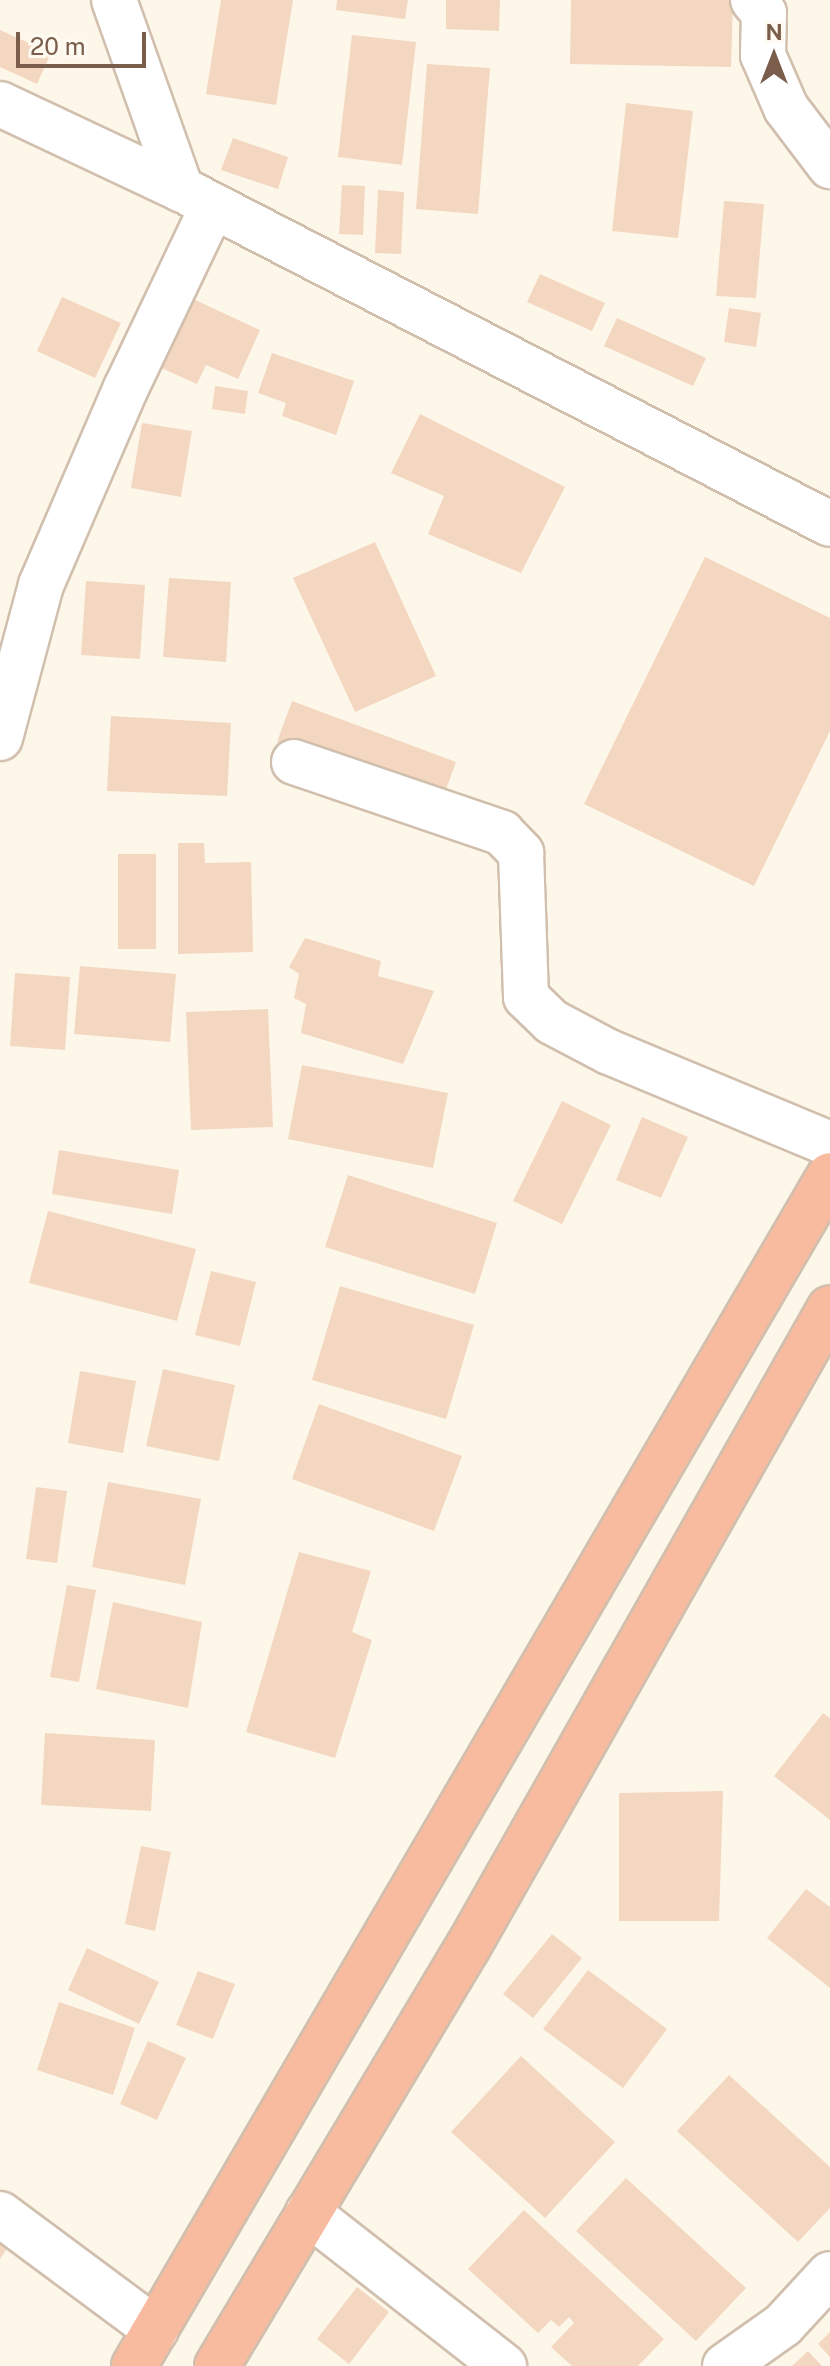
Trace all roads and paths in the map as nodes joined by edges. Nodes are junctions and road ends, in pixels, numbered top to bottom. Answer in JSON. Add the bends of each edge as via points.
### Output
{"nodes":[{"id":1,"x":114,"y":0,"type":"edge"},
{"id":2,"x":753,"y":0,"type":"edge"},
{"id":3,"x":0,"y":104,"type":"edge"},
{"id":4,"x":830,"y":166,"type":"edge"},
{"id":5,"x":197,"y":198,"type":"junction"},
{"id":6,"x":830,"y":524,"type":"edge"},
{"id":7,"x":0,"y":738,"type":"edge"},
{"id":8,"x":294,"y":762,"type":"dead end"},
{"id":9,"x":830,"y":1144,"type":"edge"},
{"id":10,"x":830,"y":1175,"type":"edge"},
{"id":11,"x":830,"y":1308,"type":"edge"},
{"id":12,"x":308,"y":2213,"type":"junction"},
{"id":13,"x":0,"y":2214,"type":"edge"},
{"id":14,"x":830,"y":2274,"type":"edge"},
{"id":15,"x":145,"y":2348,"type":"edge"},
{"id":16,"x":217,"y":2366,"type":"edge"},
{"id":17,"x":504,"y":2366,"type":"edge"},
{"id":18,"x":725,"y":2366,"type":"edge"}],
"edges":[{"from":1,"to":5,"type":"street"},
{"from":2,"to":4,"type":"street","via":[[764,13],[763,55],[786,108]]},
{"from":3,"to":5,"type":"street"},
{"from":5,"to":6,"type":"street"},
{"from":5,"to":7,"type":"street","via":[[126,388],[41,585]]},
{"from":8,"to":9,"type":"street","via":[[502,833],[521,853],[526,997],[552,1022],[609,1052]]},
{"from":10,"to":15,"type":"highway"},
{"from":11,"to":12,"type":"highway","via":[[468,1947]]},
{"from":12,"to":16,"type":"highway"},
{"from":12,"to":17,"type":"street"},
{"from":13,"to":15,"type":"street"},
{"from":14,"to":18,"type":"street","via":[[783,2325]]}]}
